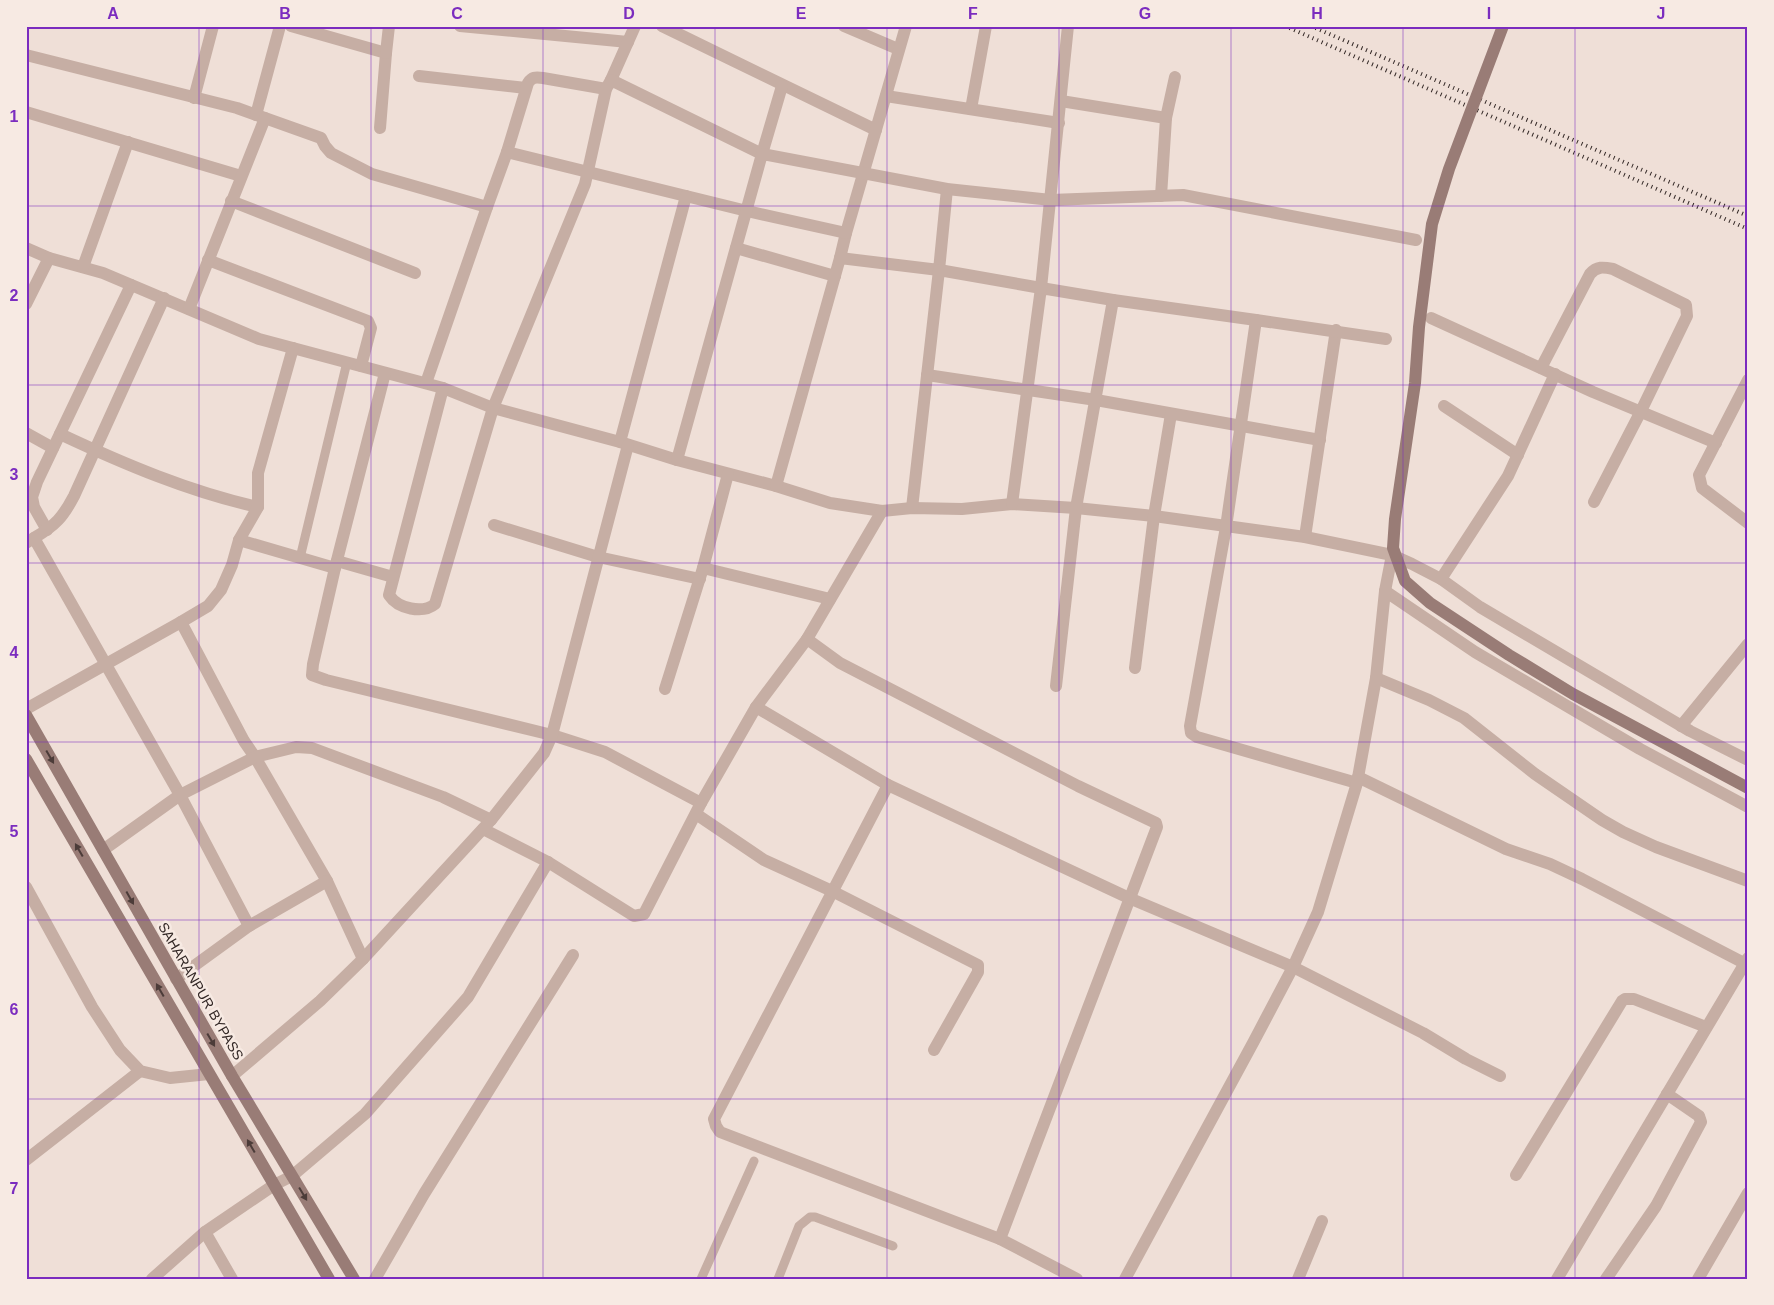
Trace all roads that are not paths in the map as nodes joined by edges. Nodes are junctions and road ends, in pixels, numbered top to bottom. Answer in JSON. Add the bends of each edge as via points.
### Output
{"nodes":[{"id":1,"x":213,"y":26,"type":"edge"},
{"id":2,"x":280,"y":26,"type":"edge"},
{"id":3,"x":291,"y":26,"type":"edge"},
{"id":4,"x":389,"y":26,"type":"edge"},
{"id":5,"x":460,"y":26,"type":"edge"},
{"id":6,"x":635,"y":26,"type":"edge"},
{"id":7,"x":662,"y":26,"type":"edge"},
{"id":8,"x":844,"y":26,"type":"edge"},
{"id":9,"x":906,"y":26,"type":"edge"},
{"id":10,"x":986,"y":26,"type":"edge"},
{"id":11,"x":1068,"y":26,"type":"edge"},
{"id":12,"x":1503,"y":26,"type":"edge"},
{"id":13,"x":628,"y":42,"type":"junction"},
{"id":14,"x":898,"y":49,"type":"junction"},
{"id":15,"x":386,"y":53,"type":"junction"},
{"id":16,"x":26,"y":55,"type":"edge"},
{"id":17,"x":419,"y":76,"type":"dead end"},
{"id":18,"x":1175,"y":77,"type":"dead end"},
{"id":19,"x":608,"y":84,"type":"junction"},
{"id":20,"x":782,"y":86,"type":"junction"},
{"id":21,"x":526,"y":88,"type":"junction"},
{"id":22,"x":886,"y":96,"type":"junction"},
{"id":23,"x":194,"y":98,"type":"junction"},
{"id":24,"x":1061,"y":101,"type":"junction"},
{"id":25,"x":972,"y":109,"type":"junction"},
{"id":26,"x":26,"y":112,"type":"edge"},
{"id":27,"x":261,"y":116,"type":"junction"},
{"id":28,"x":1166,"y":118,"type":"junction"},
{"id":29,"x":1059,"y":123,"type":"junction"},
{"id":30,"x":380,"y":128,"type":"dead end"},
{"id":31,"x":876,"y":130,"type":"junction"},
{"id":32,"x":128,"y":142,"type":"junction"},
{"id":33,"x":507,"y":152,"type":"junction"},
{"id":34,"x":762,"y":154,"type":"junction"},
{"id":35,"x":588,"y":172,"type":"junction"},
{"id":36,"x":863,"y":172,"type":"junction"},
{"id":37,"x":241,"y":176,"type":"junction"},
{"id":38,"x":947,"y":189,"type":"junction"},
{"id":39,"x":686,"y":196,"type":"junction"},
{"id":40,"x":1161,"y":196,"type":"junction"},
{"id":41,"x":1051,"y":200,"type":"junction"},
{"id":42,"x":231,"y":201,"type":"junction"},
{"id":43,"x":487,"y":207,"type":"junction"},
{"id":44,"x":747,"y":211,"type":"junction"},
{"id":45,"x":846,"y":233,"type":"junction"},
{"id":46,"x":1416,"y":240,"type":"dead end"},
{"id":47,"x":26,"y":248,"type":"edge"},
{"id":48,"x":736,"y":248,"type":"junction"},
{"id":49,"x":50,"y":258,"type":"junction"},
{"id":50,"x":840,"y":258,"type":"junction"},
{"id":51,"x":208,"y":260,"type":"junction"},
{"id":52,"x":83,"y":267,"type":"junction"},
{"id":53,"x":939,"y":270,"type":"junction"},
{"id":54,"x":415,"y":272,"type":"dead end"},
{"id":55,"x":835,"y":276,"type":"junction"},
{"id":56,"x":131,"y":285,"type":"junction"},
{"id":57,"x":1041,"y":288,"type":"junction"},
{"id":58,"x":164,"y":298,"type":"junction"},
{"id":59,"x":1113,"y":300,"type":"junction"},
{"id":60,"x":26,"y":304,"type":"edge"},
{"id":61,"x":189,"y":309,"type":"junction"},
{"id":62,"x":1431,"y":318,"type":"dead end"},
{"id":63,"x":1256,"y":320,"type":"junction"},
{"id":64,"x":1336,"y":330,"type":"junction"},
{"id":65,"x":1386,"y":339,"type":"dead end"},
{"id":66,"x":293,"y":348,"type":"junction"},
{"id":67,"x":347,"y":362,"type":"junction"},
{"id":68,"x":361,"y":366,"type":"junction"},
{"id":69,"x":1541,"y":368,"type":"junction"},
{"id":70,"x":385,"y":373,"type":"junction"},
{"id":71,"x":1555,"y":374,"type":"junction"},
{"id":72,"x":927,"y":376,"type":"junction"},
{"id":73,"x":1748,"y":380,"type":"edge"},
{"id":74,"x":426,"y":383,"type":"junction"},
{"id":75,"x":443,"y":388,"type":"junction"},
{"id":76,"x":1026,"y":391,"type":"junction"},
{"id":77,"x":1096,"y":400,"type":"junction"},
{"id":78,"x":1444,"y":406,"type":"dead end"},
{"id":79,"x":493,"y":408,"type":"junction"},
{"id":80,"x":1641,"y":411,"type":"junction"},
{"id":81,"x":1171,"y":414,"type":"junction"},
{"id":82,"x":1241,"y":427,"type":"junction"},
{"id":83,"x":26,"y":434,"type":"edge"},
{"id":84,"x":60,"y":434,"type":"junction"},
{"id":85,"x":1320,"y":440,"type":"junction"},
{"id":86,"x":624,"y":443,"type":"junction"},
{"id":87,"x":1716,"y":443,"type":"junction"},
{"id":88,"x":53,"y":448,"type":"junction"},
{"id":89,"x":95,"y":450,"type":"junction"},
{"id":90,"x":1518,"y":455,"type":"junction"},
{"id":91,"x":677,"y":460,"type":"junction"},
{"id":92,"x":728,"y":474,"type":"junction"},
{"id":93,"x":776,"y":486,"type":"junction"},
{"id":94,"x":1594,"y":502,"type":"dead end"},
{"id":95,"x":1012,"y":504,"type":"junction"},
{"id":96,"x":258,"y":506,"type":"junction"},
{"id":97,"x":912,"y":508,"type":"junction"},
{"id":98,"x":1076,"y":508,"type":"junction"},
{"id":99,"x":882,"y":511,"type":"junction"},
{"id":100,"x":1154,"y":516,"type":"junction"},
{"id":101,"x":1748,"y":523,"type":"edge"},
{"id":102,"x":494,"y":525,"type":"dead end"},
{"id":103,"x":1226,"y":527,"type":"junction"},
{"id":104,"x":48,"y":530,"type":"junction"},
{"id":105,"x":1305,"y":537,"type":"junction"},
{"id":106,"x":30,"y":540,"type":"edge"},
{"id":107,"x":239,"y":540,"type":"junction"},
{"id":108,"x":1392,"y":555,"type":"junction"},
{"id":109,"x":598,"y":557,"type":"junction"},
{"id":110,"x":300,"y":558,"type":"junction"},
{"id":111,"x":336,"y":564,"type":"junction"},
{"id":112,"x":701,"y":573,"type":"junction"},
{"id":113,"x":393,"y":578,"type":"junction"},
{"id":114,"x":1441,"y":579,"type":"junction"},
{"id":115,"x":1385,"y":591,"type":"junction"},
{"id":116,"x":830,"y":599,"type":"junction"},
{"id":117,"x":181,"y":622,"type":"junction"},
{"id":118,"x":807,"y":639,"type":"junction"},
{"id":119,"x":1748,"y":644,"type":"edge"},
{"id":120,"x":105,"y":664,"type":"junction"},
{"id":121,"x":1135,"y":668,"type":"dead end"},
{"id":122,"x":1376,"y":678,"type":"junction"},
{"id":123,"x":1056,"y":686,"type":"dead end"},
{"id":124,"x":665,"y":689,"type":"dead end"},
{"id":125,"x":756,"y":707,"type":"junction"},
{"id":126,"x":26,"y":709,"type":"edge"},
{"id":127,"x":26,"y":715,"type":"edge"},
{"id":128,"x":1681,"y":726,"type":"junction"},
{"id":129,"x":552,"y":735,"type":"junction"},
{"id":130,"x":255,"y":757,"type":"junction"},
{"id":131,"x":26,"y":759,"type":"edge"},
{"id":132,"x":1748,"y":760,"type":"edge"},
{"id":133,"x":1358,"y":780,"type":"junction"},
{"id":134,"x":888,"y":785,"type":"junction"},
{"id":135,"x":1748,"y":788,"type":"edge"},
{"id":136,"x":180,"y":795,"type":"junction"},
{"id":137,"x":1748,"y":807,"type":"edge"},
{"id":138,"x":699,"y":808,"type":"junction"},
{"id":139,"x":487,"y":824,"type":"junction"},
{"id":140,"x":103,"y":850,"type":"junction"},
{"id":141,"x":548,"y":862,"type":"junction"},
{"id":142,"x":327,"y":881,"type":"junction"},
{"id":143,"x":1748,"y":881,"type":"edge"},
{"id":144,"x":26,"y":887,"type":"edge"},
{"id":145,"x":832,"y":891,"type":"junction"},
{"id":146,"x":1129,"y":898,"type":"junction"},
{"id":147,"x":249,"y":926,"type":"junction"},
{"id":148,"x":574,"y":955,"type":"dead end"},
{"id":149,"x":363,"y":959,"type":"junction"},
{"id":150,"x":1746,"y":961,"type":"edge"},
{"id":151,"x":1293,"y":967,"type":"junction"},
{"id":152,"x":176,"y":979,"type":"junction"},
{"id":153,"x":1706,"y":1027,"type":"junction"},
{"id":154,"x":934,"y":1050,"type":"dead end"},
{"id":155,"x":140,"y":1071,"type":"junction"},
{"id":156,"x":209,"y":1074,"type":"junction"},
{"id":157,"x":232,"y":1076,"type":"junction"},
{"id":158,"x":1500,"y":1076,"type":"dead end"},
{"id":159,"x":1667,"y":1094,"type":"junction"},
{"id":160,"x":26,"y":1160,"type":"edge"},
{"id":161,"x":754,"y":1161,"type":"dead end"},
{"id":162,"x":292,"y":1176,"type":"junction"},
{"id":163,"x":1516,"y":1176,"type":"dead end"},
{"id":164,"x":274,"y":1185,"type":"junction"},
{"id":165,"x":1748,"y":1193,"type":"edge"},
{"id":166,"x":1322,"y":1221,"type":"dead end"},
{"id":167,"x":205,"y":1232,"type":"junction"},
{"id":168,"x":1000,"y":1240,"type":"junction"},
{"id":169,"x":893,"y":1246,"type":"dead end"},
{"id":170,"x":152,"y":1279,"type":"edge"},
{"id":171,"x":232,"y":1279,"type":"edge"},
{"id":172,"x":328,"y":1279,"type":"edge"},
{"id":173,"x":354,"y":1279,"type":"edge"},
{"id":174,"x":375,"y":1279,"type":"edge"},
{"id":175,"x":700,"y":1279,"type":"edge"},
{"id":176,"x":778,"y":1279,"type":"edge"},
{"id":177,"x":1077,"y":1279,"type":"edge"},
{"id":178,"x":1125,"y":1279,"type":"edge"},
{"id":179,"x":1298,"y":1279,"type":"edge"},
{"id":180,"x":1557,"y":1279,"type":"edge"},
{"id":181,"x":1606,"y":1279,"type":"edge"},
{"id":182,"x":1698,"y":1279,"type":"edge"}],
"edges":[{"from":1,"to":23,"type":"street"},
{"from":2,"to":27,"type":"street"},
{"from":3,"to":15,"type":"street"},
{"from":4,"to":15,"type":"street"},
{"from":5,"to":13,"type":"street"},
{"from":6,"to":13,"type":"street"},
{"from":7,"to":20,"type":"street"},
{"from":8,"to":14,"type":"street"},
{"from":9,"to":14,"type":"street"},
{"from":10,"to":25,"type":"street"},
{"from":11,"to":24,"type":"street"},
{"from":12,"to":135,"type":"main road","bridge":true,"via":[[1449,169],[1432,224],[1393,548],[1405,581],[1430,603],[1573,694]]},
{"from":13,"to":19,"type":"street"},
{"from":14,"to":22,"type":"street"},
{"from":15,"to":30,"type":"street"},
{"from":16,"to":23,"type":"street"},
{"from":17,"to":21,"type":"street"},
{"from":18,"to":28,"type":"street"},
{"from":19,"to":21,"type":"street","via":[[535,77]]},
{"from":19,"to":34,"type":"street"},
{"from":19,"to":35,"type":"street"},
{"from":20,"to":31,"type":"street"},
{"from":20,"to":34,"type":"street"},
{"from":21,"to":33,"type":"street"},
{"from":22,"to":25,"type":"street"},
{"from":22,"to":31,"type":"street"},
{"from":23,"to":27,"type":"street"},
{"from":24,"to":28,"type":"street"},
{"from":24,"to":29,"type":"street"},
{"from":25,"to":29,"type":"street"},
{"from":26,"to":32,"type":"street"},
{"from":27,"to":37,"type":"street"},
{"from":27,"to":43,"type":"street","via":[[321,138],[330,153],[372,174]]},
{"from":28,"to":40,"type":"street"},
{"from":29,"to":41,"type":"street"},
{"from":31,"to":36,"type":"street"},
{"from":32,"to":37,"type":"street"},
{"from":32,"to":52,"type":"street"},
{"from":33,"to":35,"type":"street"},
{"from":33,"to":43,"type":"street"},
{"from":34,"to":36,"type":"street"},
{"from":34,"to":44,"type":"street"},
{"from":35,"to":39,"type":"street"},
{"from":35,"to":79,"type":"street"},
{"from":36,"to":38,"type":"street"},
{"from":36,"to":45,"type":"street"},
{"from":37,"to":42,"type":"street"},
{"from":38,"to":41,"type":"street"},
{"from":38,"to":53,"type":"street"},
{"from":39,"to":44,"type":"street"},
{"from":39,"to":86,"type":"street"},
{"from":40,"to":41,"type":"street"},
{"from":40,"to":46,"type":"street","via":[[1183,195]]},
{"from":41,"to":57,"type":"street"},
{"from":42,"to":51,"type":"street"},
{"from":42,"to":54,"type":"street"},
{"from":43,"to":74,"type":"street"},
{"from":44,"to":45,"type":"street"},
{"from":44,"to":48,"type":"street"},
{"from":45,"to":50,"type":"street"},
{"from":47,"to":49,"type":"street"},
{"from":48,"to":55,"type":"street"},
{"from":48,"to":91,"type":"street"},
{"from":49,"to":52,"type":"street"},
{"from":49,"to":60,"type":"street"},
{"from":50,"to":53,"type":"street"},
{"from":50,"to":55,"type":"street"},
{"from":51,"to":61,"type":"street"},
{"from":51,"to":68,"type":"street","via":[[368,321],[372,328]]},
{"from":52,"to":56,"type":"street"},
{"from":53,"to":57,"type":"street"},
{"from":53,"to":72,"type":"street"},
{"from":55,"to":93,"type":"street"},
{"from":56,"to":58,"type":"street"},
{"from":56,"to":84,"type":"street"},
{"from":57,"to":59,"type":"street"},
{"from":57,"to":76,"type":"street"},
{"from":58,"to":61,"type":"street"},
{"from":58,"to":89,"type":"street"},
{"from":59,"to":63,"type":"street"},
{"from":59,"to":77,"type":"street"},
{"from":61,"to":66,"type":"street","via":[[259,339]]},
{"from":62,"to":69,"type":"street"},
{"from":63,"to":64,"type":"street"},
{"from":63,"to":82,"type":"street"},
{"from":64,"to":65,"type":"street"},
{"from":64,"to":85,"type":"street"},
{"from":66,"to":67,"type":"street"},
{"from":66,"to":96,"type":"street","via":[[258,473]]},
{"from":67,"to":68,"type":"street"},
{"from":67,"to":110,"type":"lane"},
{"from":68,"to":70,"type":"street"},
{"from":69,"to":71,"type":"street"},
{"from":69,"to":80,"type":"street","via":[[1590,274],[1601,267],[1613,270],[1678,300],[1688,310]]},
{"from":70,"to":74,"type":"street"},
{"from":70,"to":111,"type":"street"},
{"from":71,"to":80,"type":"street"},
{"from":71,"to":90,"type":"street"},
{"from":72,"to":76,"type":"street"},
{"from":72,"to":97,"type":"street"},
{"from":73,"to":87,"type":"street"},
{"from":74,"to":75,"type":"street"},
{"from":75,"to":79,"type":"street"},
{"from":75,"to":113,"type":"street"},
{"from":76,"to":77,"type":"street"},
{"from":76,"to":95,"type":"street"},
{"from":77,"to":81,"type":"street"},
{"from":77,"to":98,"type":"street"},
{"from":78,"to":90,"type":"street"},
{"from":79,"to":86,"type":"street"},
{"from":79,"to":113,"type":"street","via":[[435,604],[425,610],[417,610],[392,599],[389,596]]},
{"from":80,"to":87,"type":"street"},
{"from":80,"to":94,"type":"street"},
{"from":81,"to":82,"type":"street"},
{"from":81,"to":100,"type":"street"},
{"from":82,"to":85,"type":"street"},
{"from":82,"to":103,"type":"street"},
{"from":83,"to":88,"type":"street"},
{"from":84,"to":88,"type":"street"},
{"from":84,"to":89,"type":"street"},
{"from":85,"to":105,"type":"street"},
{"from":86,"to":91,"type":"street"},
{"from":86,"to":109,"type":"street"},
{"from":87,"to":101,"type":"street","via":[[1699,475],[1702,488]]},
{"from":88,"to":104,"type":"street","via":[[32,497],[34,507]]},
{"from":89,"to":96,"type":"street","via":[[174,482]]},
{"from":89,"to":104,"type":"street","via":[[63,516]]},
{"from":90,"to":114,"type":"street","via":[[1508,476]]},
{"from":91,"to":92,"type":"street"},
{"from":92,"to":93,"type":"street"},
{"from":92,"to":112,"type":"street"},
{"from":93,"to":99,"type":"street","via":[[830,503]]},
{"from":95,"to":97,"type":"street","via":[[962,509]]},
{"from":95,"to":98,"type":"street"},
{"from":96,"to":107,"type":"street"},
{"from":97,"to":99,"type":"street"},
{"from":98,"to":100,"type":"street"},
{"from":98,"to":123,"type":"street"},
{"from":99,"to":116,"type":"street"},
{"from":100,"to":103,"type":"street"},
{"from":100,"to":121,"type":"street"},
{"from":102,"to":109,"type":"street"},
{"from":103,"to":105,"type":"street"},
{"from":103,"to":133,"type":"street","via":[[1191,733]]},
{"from":104,"to":106,"type":"street"},
{"from":105,"to":108,"type":"street"},
{"from":106,"to":120,"type":"street"},
{"from":107,"to":110,"type":"street"},
{"from":107,"to":117,"type":"street","via":[[221,590],[208,606]]},
{"from":108,"to":114,"type":"street"},
{"from":108,"to":115,"type":"street"},
{"from":109,"to":112,"type":"street"},
{"from":109,"to":129,"type":"street"},
{"from":110,"to":111,"type":"street"},
{"from":111,"to":113,"type":"street"},
{"from":111,"to":129,"type":"street","via":[[312,675]]},
{"from":112,"to":116,"type":"street"},
{"from":112,"to":124,"type":"street"},
{"from":114,"to":128,"type":"street","via":[[1480,607]]},
{"from":115,"to":122,"type":"street"},
{"from":115,"to":137,"type":"street","via":[[1475,652]]},
{"from":116,"to":118,"type":"street"},
{"from":117,"to":120,"type":"street"},
{"from":117,"to":130,"type":"street"},
{"from":118,"to":125,"type":"street"},
{"from":118,"to":146,"type":"street","via":[[840,663],[1078,786],[1153,821],[1156,827]]},
{"from":119,"to":128,"type":"street"},
{"from":120,"to":126,"type":"street"},
{"from":120,"to":136,"type":"street"},
{"from":122,"to":133,"type":"street"},
{"from":122,"to":143,"type":"street","via":[[1464,718],[1535,774],[1623,832]]},
{"from":125,"to":134,"type":"street"},
{"from":125,"to":138,"type":"street"},
{"from":127,"to":140,"type":"main road","name":"SAHARANPUR BYPASS","one_way":true},
{"from":128,"to":132,"type":"street"},
{"from":129,"to":138,"type":"street","via":[[605,752]]},
{"from":129,"to":139,"type":"street","via":[[544,753]]},
{"from":130,"to":136,"type":"street"},
{"from":130,"to":139,"type":"street","via":[[296,747],[312,748],[444,797]]},
{"from":130,"to":142,"type":"street"},
{"from":156,"to":131,"type":"main road","one_way":true},
{"from":133,"to":150,"type":"street","via":[[1506,849],[1550,864]]},
{"from":133,"to":151,"type":"street","via":[[1318,912]]},
{"from":134,"to":145,"type":"street"},
{"from":134,"to":146,"type":"street"},
{"from":136,"to":140,"type":"street"},
{"from":136,"to":147,"type":"street"},
{"from":138,"to":141,"type":"street","via":[[644,914],[634,916]]},
{"from":138,"to":145,"type":"street","via":[[764,860]]},
{"from":139,"to":141,"type":"street"},
{"from":139,"to":149,"type":"street"},
{"from":140,"to":152,"type":"main road","name":"SAHARANPUR BYPASS","one_way":true},
{"from":141,"to":162,"type":"street","via":[[468,997],[365,1114]]},
{"from":142,"to":147,"type":"street"},
{"from":142,"to":149,"type":"street"},
{"from":144,"to":155,"type":"street","via":[[92,1007],[120,1050]]},
{"from":145,"to":154,"type":"street","via":[[978,965],[978,972]]},
{"from":145,"to":168,"type":"street","via":[[714,1119],[716,1126],[720,1132]]},
{"from":146,"to":151,"type":"street"},
{"from":146,"to":168,"type":"street"},
{"from":147,"to":152,"type":"street"},
{"from":148,"to":174,"type":"street","via":[[424,1194]]},
{"from":149,"to":157,"type":"street","via":[[320,1001]]},
{"from":150,"to":153,"type":"street"},
{"from":151,"to":158,"type":"street"},
{"from":151,"to":178,"type":"street"},
{"from":152,"to":157,"type":"main road","name":"SAHARANPUR BYPASS","one_way":true},
{"from":153,"to":159,"type":"street"},
{"from":153,"to":163,"type":"street","via":[[1634,999],[1622,1001]]},
{"from":155,"to":156,"type":"street","via":[[170,1078]]},
{"from":155,"to":160,"type":"street"},
{"from":164,"to":156,"type":"main road","one_way":true},
{"from":157,"to":162,"type":"main road","name":"SAHARANPUR BYPASS"},
{"from":159,"to":180,"type":"street"},
{"from":159,"to":181,"type":"street","via":[[1699,1116],[1701,1122],[1656,1206]]},
{"from":161,"to":175,"type":"lane"},
{"from":162,"to":164,"type":"street"},
{"from":162,"to":173,"type":"main road","name":"SAHARANPUR BYPASS","one_way":true},
{"from":164,"to":167,"type":"street"},
{"from":164,"to":172,"type":"main road"},
{"from":165,"to":182,"type":"street"},
{"from":166,"to":179,"type":"street"},
{"from":167,"to":170,"type":"street"},
{"from":167,"to":171,"type":"street"},
{"from":168,"to":177,"type":"street"},
{"from":169,"to":176,"type":"lane","via":[[810,1217],[799,1226]]}]}
